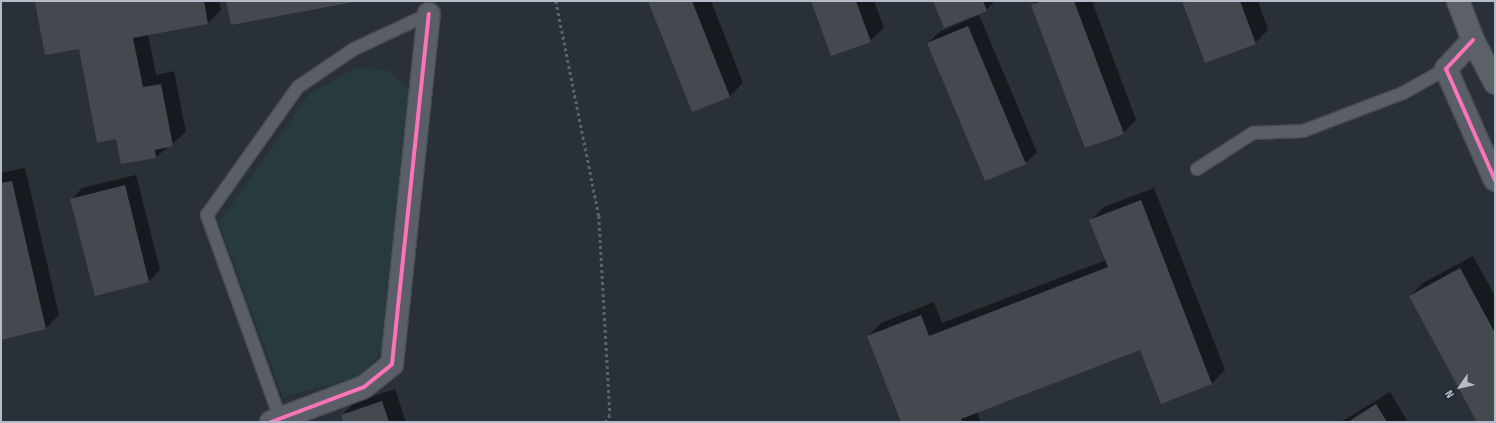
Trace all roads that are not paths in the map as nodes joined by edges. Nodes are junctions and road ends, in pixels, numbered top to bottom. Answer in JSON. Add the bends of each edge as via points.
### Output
{"nodes":[{"id":1,"x":1458,"y":1,"type":"edge"},
{"id":2,"x":429,"y":14,"type":"joint"},
{"id":3,"x":1473,"y":40,"type":"junction"},
{"id":4,"x":1446,"y":68,"type":"junction"},
{"id":5,"x":1495,"y":83,"type":"edge"},
{"id":6,"x":1197,"y":169,"type":"dead end"},
{"id":7,"x":1495,"y":180,"type":"edge"},
{"id":8,"x":305,"y":416,"type":"edge"},
{"id":9,"x":276,"y":420,"type":"edge"}],
"edges":[{"from":1,"to":3,"type":"main road"},
{"from":2,"to":8,"type":"street","via":[[392,364],[364,387]]},
{"from":2,"to":9,"type":"lane","via":[[354,49],[298,87],[206,215]]},
{"from":3,"to":4,"type":"street"},
{"from":3,"to":5,"type":"main road"},
{"from":4,"to":6,"type":"lane","via":[[1403,93],[1303,130],[1253,133]]},
{"from":4,"to":7,"type":"street"},
{"from":8,"to":9,"type":"street"}]}
